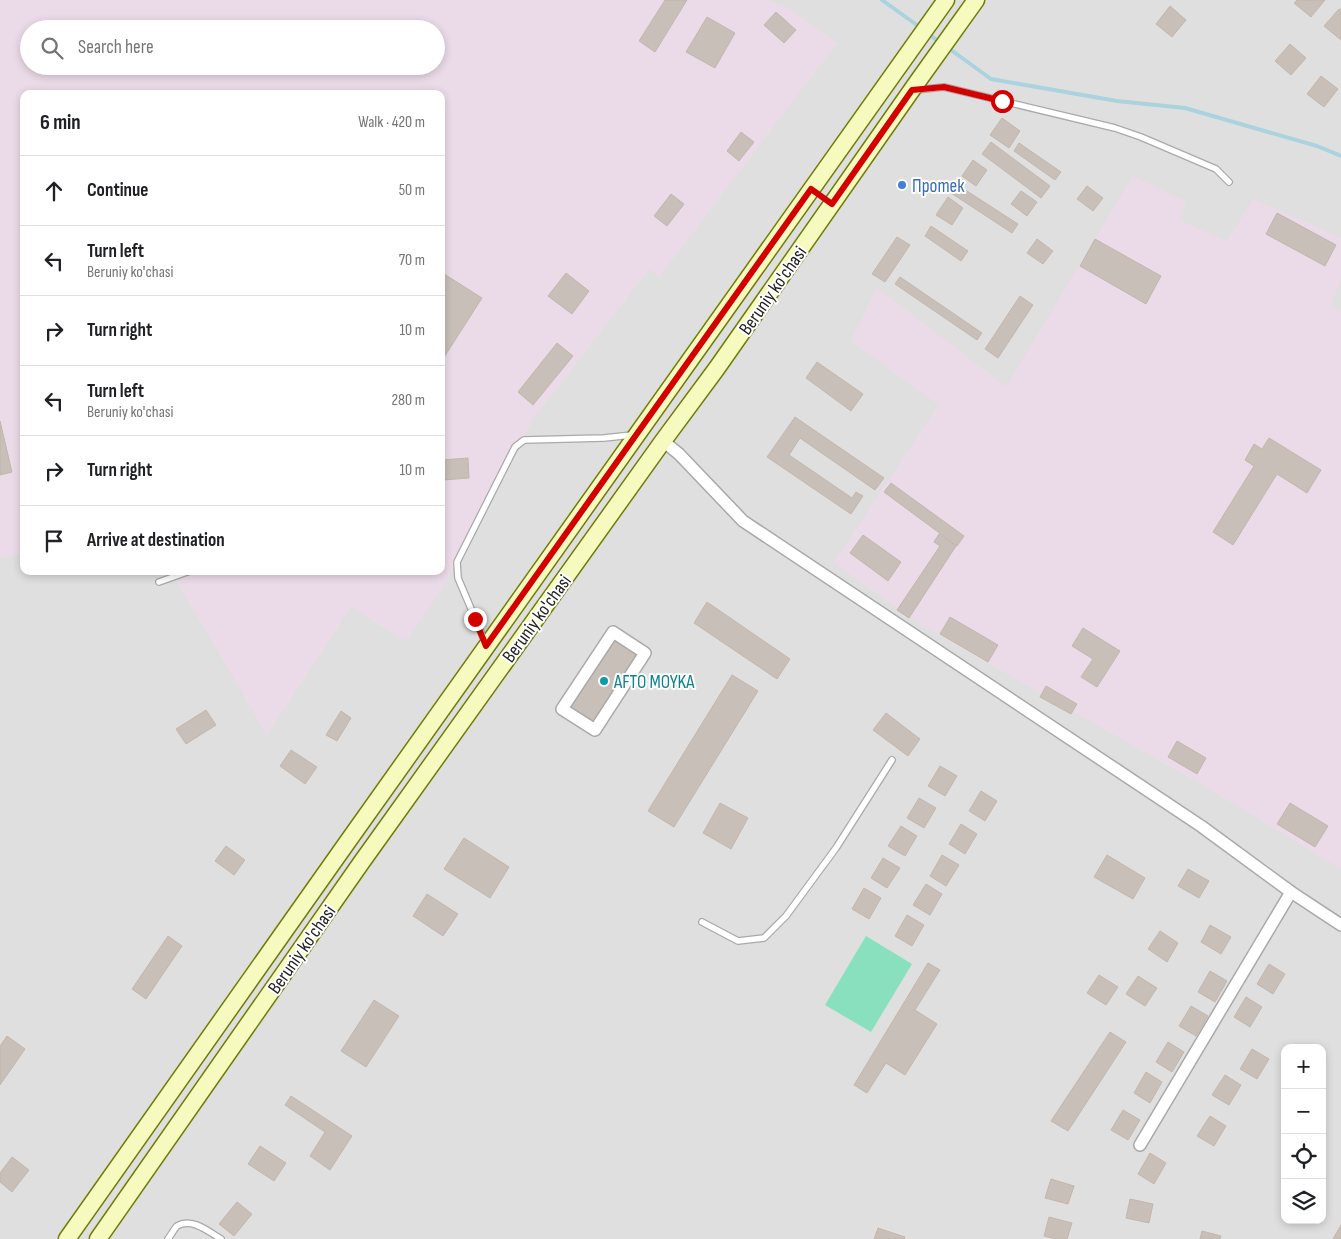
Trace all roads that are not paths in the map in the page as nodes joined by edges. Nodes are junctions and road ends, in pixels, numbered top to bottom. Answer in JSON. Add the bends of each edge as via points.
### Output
{"nodes":[{"id":1,"x":946,"y":0,"type":"edge"},
{"id":2,"x":976,"y":0,"type":"edge"},
{"id":3,"x":915,"y":85,"type":"junction"},
{"id":4,"x":1229,"y":182,"type":"dead end"},
{"id":5,"x":811,"y":189,"type":"junction"},
{"id":6,"x":832,"y":204,"type":"junction"},
{"id":7,"x":637,"y":434,"type":"junction"},
{"id":8,"x":663,"y":441,"type":"junction"},
{"id":9,"x":179,"y":575,"type":"edge"},
{"id":10,"x":159,"y":582,"type":"dead end"},
{"id":11,"x":486,"y":646,"type":"junction"},
{"id":12,"x":645,"y":653,"type":"joint"},
{"id":13,"x":459,"y":684,"type":"junction"},
{"id":14,"x":479,"y":697,"type":"junction"},
{"id":15,"x":892,"y":760,"type":"dead end"},
{"id":16,"x":1291,"y":892,"type":"junction"},
{"id":17,"x":702,"y":922,"type":"dead end"},
{"id":18,"x":1341,"y":925,"type":"edge"},
{"id":19,"x":1140,"y":1145,"type":"dead end"},
{"id":20,"x":67,"y":1239,"type":"edge"},
{"id":21,"x":98,"y":1239,"type":"edge"},
{"id":22,"x":168,"y":1239,"type":"edge"},
{"id":23,"x":221,"y":1239,"type":"edge"}],
"edges":[{"from":1,"to":5,"type":"main road","name":"Beruniy ko'chasi"},
{"from":2,"to":3,"type":"main road","name":"Beruniy ko'chasi"},
{"from":3,"to":4,"type":"lane","via":[[944,87],[1115,128],[1216,169]]},
{"from":3,"to":6,"type":"main road","name":"Beruniy ko'chasi"},
{"from":5,"to":6,"type":"main road"},
{"from":5,"to":7,"type":"main road","name":"Beruniy ko'chasi"},
{"from":6,"to":8,"type":"main road","name":"Beruniy ko'chasi"},
{"from":7,"to":11,"type":"main road","name":"Beruniy ko'chasi"},
{"from":7,"to":11,"type":"lane","via":[[524,440],[515,447],[457,562],[458,578]]},
{"from":8,"to":14,"type":"main road","name":"Beruniy ko'chasi"},
{"from":8,"to":16,"type":"street","via":[[743,521],[1201,826]]},
{"from":9,"to":10,"type":"lane"},
{"from":11,"to":13,"type":"main road","name":"Beruniy ko'chasi"},
{"from":12,"to":12,"type":"street","via":[[595,730],[562,709],[613,632]]},
{"from":13,"to":14,"type":"main road"},
{"from":13,"to":20,"type":"main road","name":"Beruniy ko'chasi"},
{"from":14,"to":21,"type":"main road","name":"Beruniy ko'chasi"},
{"from":15,"to":17,"type":"lane","via":[[836,848],[786,916],[764,938],[738,941]]},
{"from":16,"to":18,"type":"street"},
{"from":16,"to":19,"type":"street"},
{"from":22,"to":23,"type":"lane","via":[[177,1226],[188,1222]]}]}
